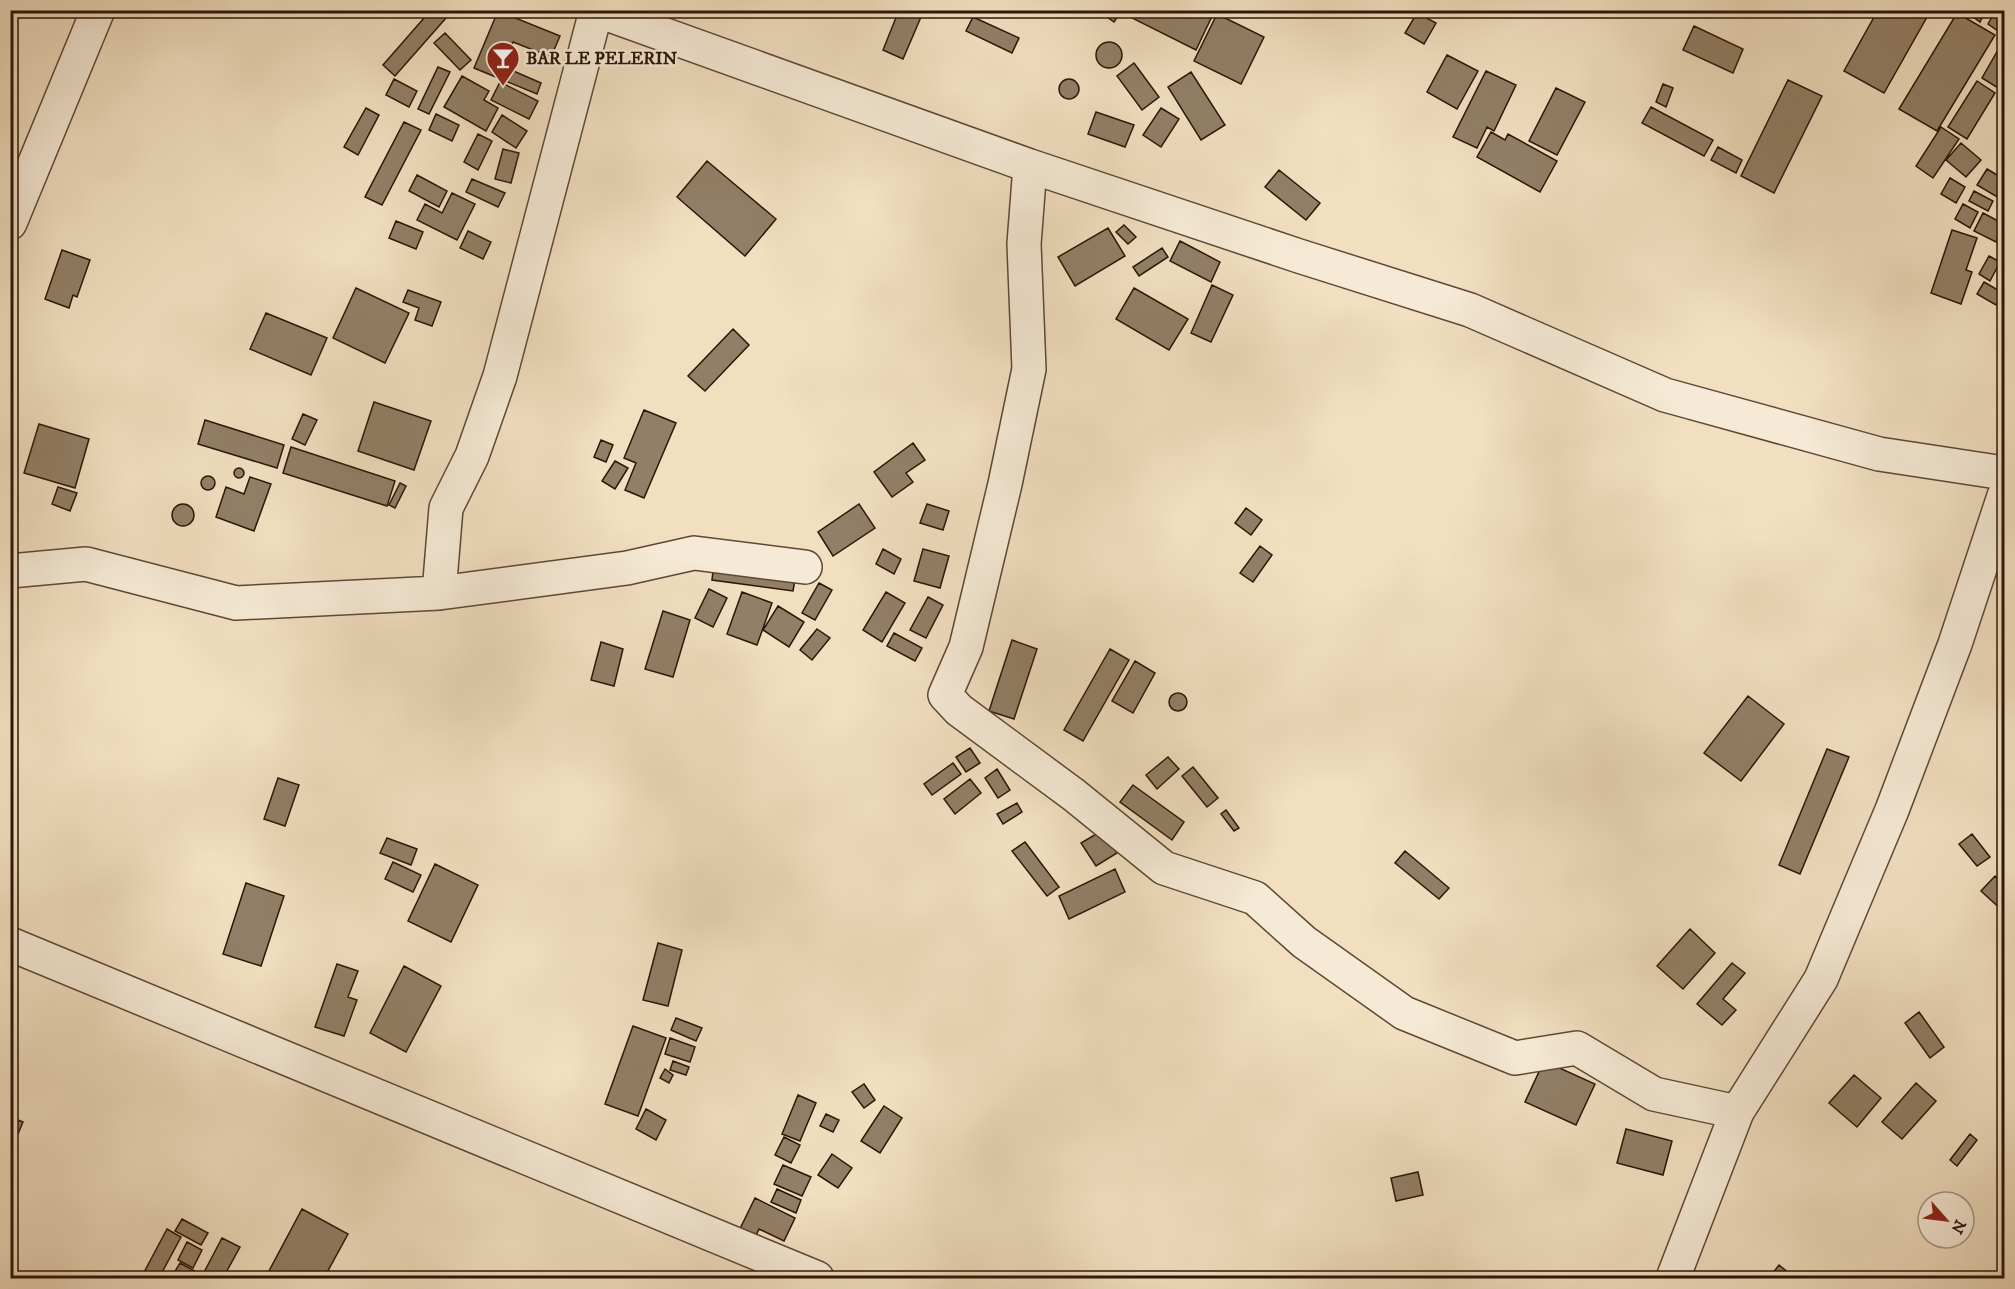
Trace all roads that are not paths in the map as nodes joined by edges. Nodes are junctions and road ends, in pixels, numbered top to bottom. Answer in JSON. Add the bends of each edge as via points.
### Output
{"nodes":[{"id":1,"x":98,"y":10,"type":"edge"},
{"id":2,"x":596,"y":10,"type":"edge"},
{"id":3,"x":1030,"y":166,"type":"junction"},
{"id":4,"x":10,"y":223,"type":"edge"},
{"id":5,"x":2004,"y":473,"type":"edge"},
{"id":6,"x":2004,"y":496,"type":"edge"},
{"id":7,"x":806,"y":567,"type":"dead end"},
{"id":8,"x":10,"y":571,"type":"edge"},
{"id":9,"x":439,"y":593,"type":"junction"},
{"id":10,"x":10,"y":944,"type":"edge"},
{"id":11,"x":1737,"y":1112,"type":"junction"},
{"id":12,"x":817,"y":1278,"type":"edge"},
{"id":13,"x":1673,"y":1278,"type":"edge"}],
"edges":[{"from":1,"to":4,"type":"street"},
{"from":2,"to":3,"type":"street"},
{"from":2,"to":9,"type":"street","via":[[500,376],[472,456],[446,508]]},
{"from":3,"to":5,"type":"street","via":[[1470,310],[1665,395],[1879,454]]},
{"from":3,"to":11,"type":"street","via":[[1024,244],[1029,369],[966,647],[945,695],[959,710],[1164,868],[1256,898],[1304,942],[1404,1012],[1515,1058],[1577,1048],[1654,1094]]},
{"from":6,"to":11,"type":"street","via":[[1955,644],[1892,810],[1821,979]]},
{"from":7,"to":9,"type":"street","via":[[694,553],[627,568]]},
{"from":8,"to":9,"type":"street","via":[[86,564],[236,603]]},
{"from":10,"to":12,"type":"street"},
{"from":11,"to":13,"type":"street"}]}
